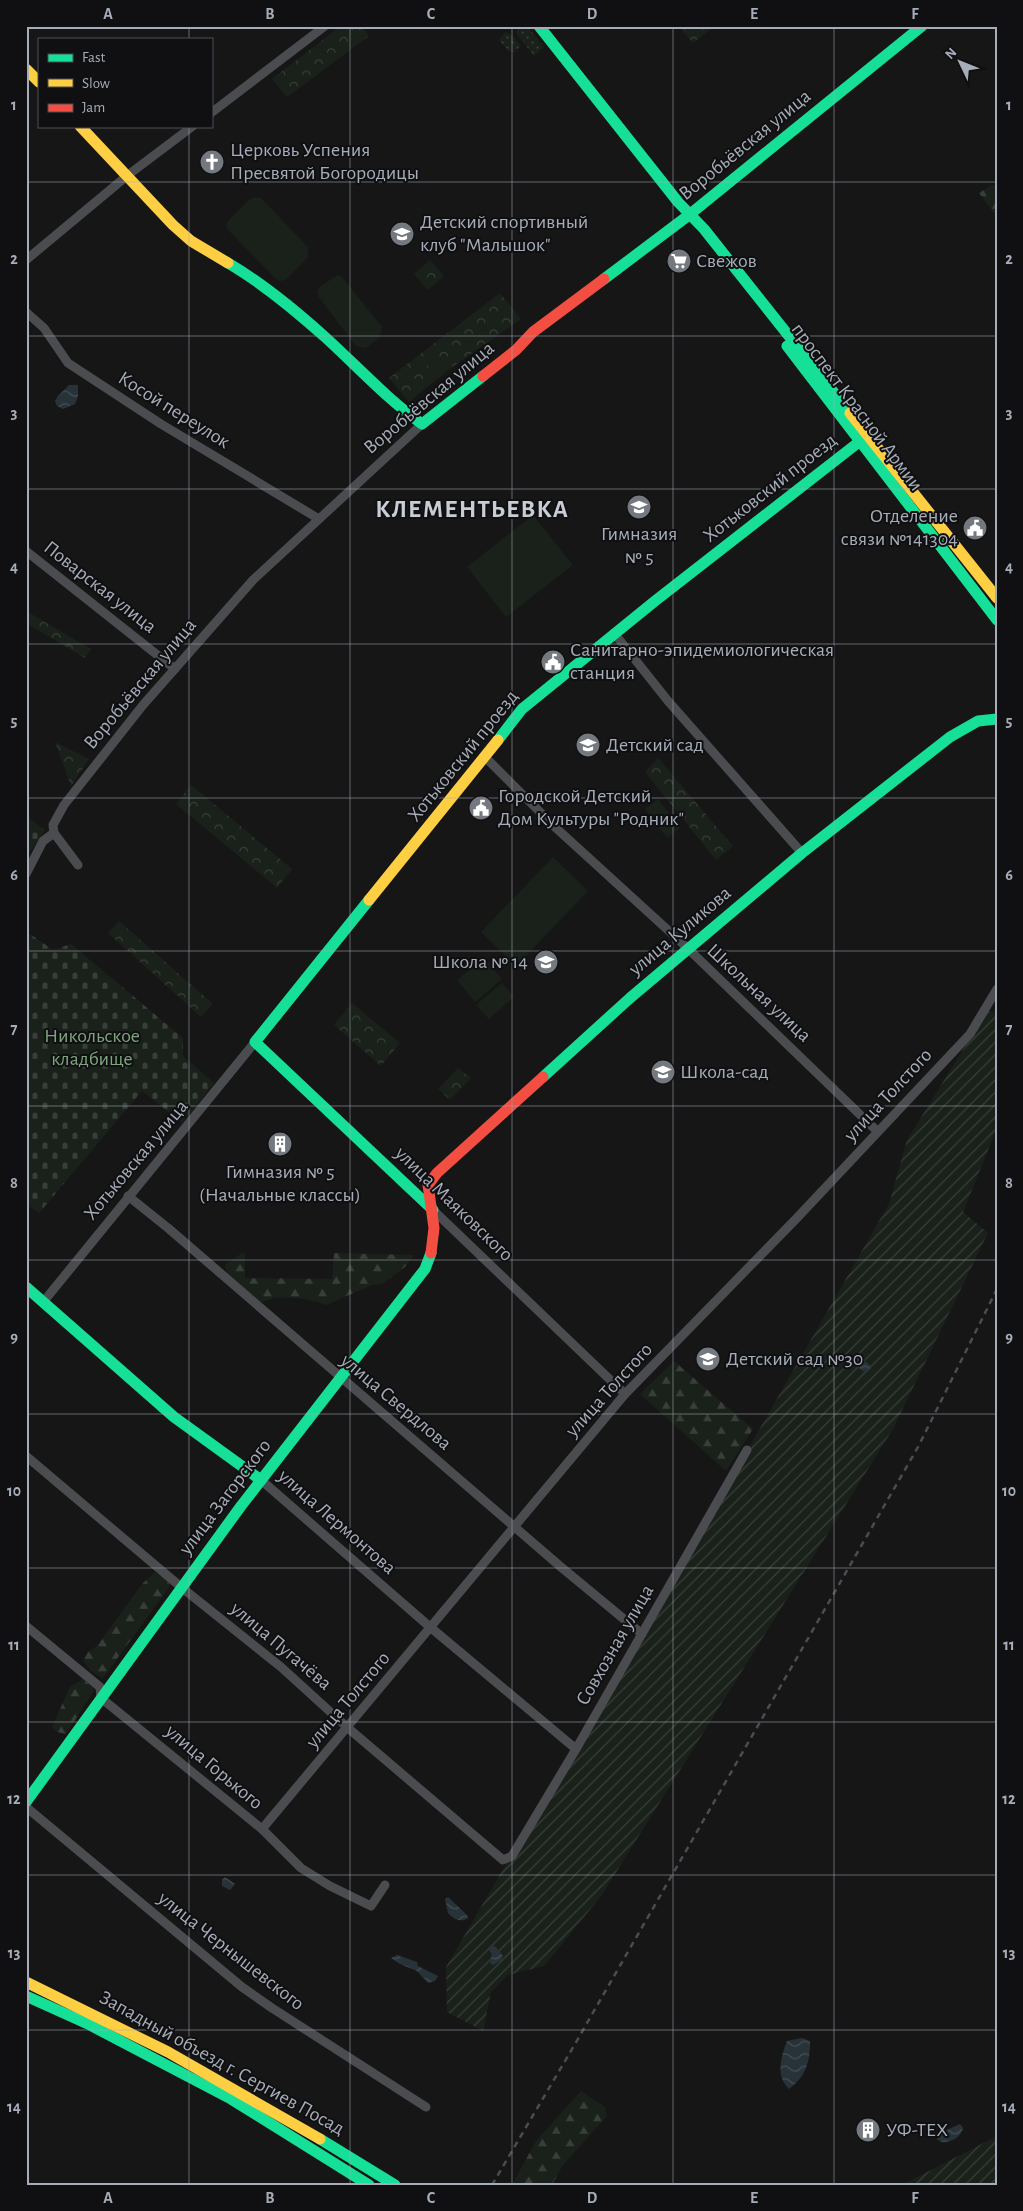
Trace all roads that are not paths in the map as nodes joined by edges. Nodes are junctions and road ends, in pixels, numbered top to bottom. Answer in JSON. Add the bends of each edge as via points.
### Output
{"nodes":[{"id":1,"x":325,"y":26,"type":"edge"},
{"id":2,"x":540,"y":26,"type":"edge"},
{"id":3,"x":922,"y":26,"type":"edge"},
{"id":4,"x":26,"y":69,"type":"edge"},
{"id":5,"x":38,"y":81,"type":"edge"},
{"id":6,"x":212,"y":112,"type":"edge"},
{"id":7,"x":82,"y":128,"type":"edge"},
{"id":8,"x":191,"y":128,"type":"edge"},
{"id":9,"x":128,"y":175,"type":"junction"},
{"id":10,"x":689,"y":215,"type":"junction"},
{"id":11,"x":26,"y":260,"type":"edge"},
{"id":12,"x":26,"y":312,"type":"edge"},
{"id":13,"x":422,"y":424,"type":"junction"},
{"id":14,"x":859,"y":442,"type":"junction"},
{"id":15,"x":319,"y":519,"type":"junction"},
{"id":16,"x":26,"y":550,"type":"edge"},
{"id":17,"x":997,"y":598,"type":"edge"},
{"id":18,"x":997,"y":620,"type":"edge"},
{"id":19,"x":614,"y":633,"type":"junction"},
{"id":20,"x":175,"y":669,"type":"junction"},
{"id":21,"x":997,"y":719,"type":"edge"},
{"id":22,"x":486,"y":758,"type":"junction"},
{"id":23,"x":54,"y":833,"type":"junction"},
{"id":24,"x":797,"y":856,"type":"junction"},
{"id":25,"x":78,"y":865,"type":"dead end"},
{"id":26,"x":26,"y":874,"type":"edge"},
{"id":27,"x":687,"y":949,"type":"junction"},
{"id":28,"x":997,"y":988,"type":"edge"},
{"id":29,"x":255,"y":1042,"type":"junction"},
{"id":30,"x":877,"y":1131,"type":"junction"},
{"id":31,"x":128,"y":1196,"type":"junction"},
{"id":32,"x":432,"y":1210,"type":"junction"},
{"id":33,"x":26,"y":1287,"type":"edge"},
{"id":34,"x":44,"y":1301,"type":"junction"},
{"id":35,"x":341,"y":1379,"type":"junction"},
{"id":36,"x":625,"y":1394,"type":"junction"},
{"id":37,"x":747,"y":1450,"type":"dead end"},
{"id":38,"x":26,"y":1456,"type":"edge"},
{"id":39,"x":261,"y":1480,"type":"junction"},
{"id":40,"x":515,"y":1526,"type":"junction"},
{"id":41,"x":181,"y":1587,"type":"junction"},
{"id":42,"x":26,"y":1626,"type":"edge"},
{"id":43,"x":430,"y":1627,"type":"junction"},
{"id":44,"x":642,"y":1634,"type":"junction"},
{"id":45,"x":101,"y":1698,"type":"junction"},
{"id":46,"x":348,"y":1728,"type":"junction"},
{"id":47,"x":576,"y":1749,"type":"junction"},
{"id":48,"x":26,"y":1802,"type":"edge"},
{"id":49,"x":26,"y":1807,"type":"edge"},
{"id":50,"x":262,"y":1829,"type":"junction"},
{"id":51,"x":512,"y":1856,"type":"joint"},
{"id":52,"x":385,"y":1885,"type":"dead end"},
{"id":53,"x":26,"y":1982,"type":"edge"},
{"id":54,"x":26,"y":1996,"type":"edge"},
{"id":55,"x":426,"y":2107,"type":"dead end"},
{"id":56,"x":369,"y":2185,"type":"edge"},
{"id":57,"x":395,"y":2185,"type":"edge"}],
"edges":[{"from":1,"to":6,"type":"street"},
{"from":2,"to":10,"type":"main road","name":"проспект Красной Армии"},
{"from":3,"to":10,"type":"main road","name":"Воробьёвская улица"},
{"from":4,"to":5,"type":"main road"},
{"from":7,"to":9,"type":"main road"},
{"from":8,"to":9,"type":"street"},
{"from":9,"to":11,"type":"street"},
{"from":9,"to":13,"type":"main road","via":[[173,225],[192,241],[275,294],[401,409]]},
{"from":10,"to":13,"type":"main road","name":"Воробьёвская улица","via":[[533,332],[516,350]]},
{"from":10,"to":14,"type":"main road","name":"проспект Красной Армии","via":[[699,233]]},
{"from":10,"to":17,"type":"main road","name":"проспект Красной Армии"},
{"from":12,"to":15,"type":"street","name":"Косой переулок","via":[[44,328],[68,363],[161,424]]},
{"from":13,"to":15,"type":"street","name":"Воробьёвская улица"},
{"from":14,"to":18,"type":"main road","name":"проспект Красной Армии"},
{"from":14,"to":19,"type":"main road","name":"Хотьковский проезд"},
{"from":15,"to":20,"type":"street","name":"Воробьёвская улица","via":[[252,580]]},
{"from":16,"to":20,"type":"street","name":"Поварская улица"},
{"from":19,"to":22,"type":"main road","name":"Хотьковский проезд","via":[[522,708]]},
{"from":19,"to":24,"type":"street"},
{"from":20,"to":23,"type":"street","name":"Воробьёвская улица","via":[[64,805],[53,824]]},
{"from":21,"to":24,"type":"main road","name":"улица Куликова","via":[[978,722],[950,737]]},
{"from":22,"to":27,"type":"street","name":"Школьная улица","via":[[556,828]]},
{"from":22,"to":29,"type":"main road","name":"Хотьковский проезд"},
{"from":23,"to":25,"type":"street"},
{"from":23,"to":26,"type":"street","via":[[43,841]]},
{"from":24,"to":27,"type":"main road","name":"улица Куликова"},
{"from":27,"to":30,"type":"street","name":"Школьная улица"},
{"from":27,"to":32,"type":"main road","name":"улица Куликова","via":[[437,1173],[428,1185]]},
{"from":28,"to":30,"type":"street","name":"улица Толстого","via":[[970,1034]]},
{"from":29,"to":31,"type":"street","name":"Хотьковская улица"},
{"from":29,"to":32,"type":"main road","name":"улица Маяковского"},
{"from":30,"to":36,"type":"street","name":"улица Толстого"},
{"from":31,"to":34,"type":"street","name":"Хотьковская улица"},
{"from":31,"to":35,"type":"street","name":"улица Свердлова"},
{"from":32,"to":35,"type":"main road","name":"улица Загорского","via":[[435,1240],[425,1269]]},
{"from":32,"to":36,"type":"street","name":"улица Маяковского"},
{"from":33,"to":34,"type":"main road","name":"улица Лермонтова"},
{"from":34,"to":39,"type":"main road","name":"улица Лермонтова","via":[[174,1417]]},
{"from":35,"to":39,"type":"main road","name":"улица Загорского"},
{"from":35,"to":40,"type":"street","name":"улица Свердлова"},
{"from":36,"to":40,"type":"street","name":"улица Толстого"},
{"from":37,"to":44,"type":"street","name":"Совхозная улица"},
{"from":38,"to":41,"type":"street","name":"улица Пугачёва"},
{"from":39,"to":41,"type":"main road","name":"улица Загорского"},
{"from":39,"to":43,"type":"street","name":"улица Лермонтова"},
{"from":40,"to":43,"type":"street","name":"улица Толстого"},
{"from":40,"to":44,"type":"street","name":"улица Свердлова"},
{"from":41,"to":45,"type":"main road","name":"улица Загорского"},
{"from":41,"to":46,"type":"street","name":"улица Пугачёва","via":[[281,1667]]},
{"from":42,"to":45,"type":"street","name":"улица Горького","via":[[100,1687]]},
{"from":43,"to":46,"type":"street","name":"улица Толстого"},
{"from":43,"to":47,"type":"street","name":"улица Лермонтова"},
{"from":44,"to":47,"type":"street","name":"Совхозная улица"},
{"from":45,"to":48,"type":"main road","name":"улица Загорского"},
{"from":45,"to":50,"type":"street","name":"улица Горького"},
{"from":46,"to":50,"type":"street","name":"улица Толстого"},
{"from":46,"to":51,"type":"street","name":"улица Пугачёва","via":[[503,1860]]},
{"from":47,"to":51,"type":"street","name":"Совхозная улица"},
{"from":49,"to":55,"type":"street","name":"улица Чернышевского","via":[[242,1987]]},
{"from":50,"to":52,"type":"street","name":"улица Горького","via":[[301,1868],[371,1906]]},
{"from":53,"to":57,"type":"main road","name":"Западный объезд г. Сергиев Посад","via":[[94,2012],[238,2088]]},
{"from":54,"to":56,"type":"main road","name":"Западный объезд г. Сергиев Посад","via":[[88,2024],[231,2099]]}]}
